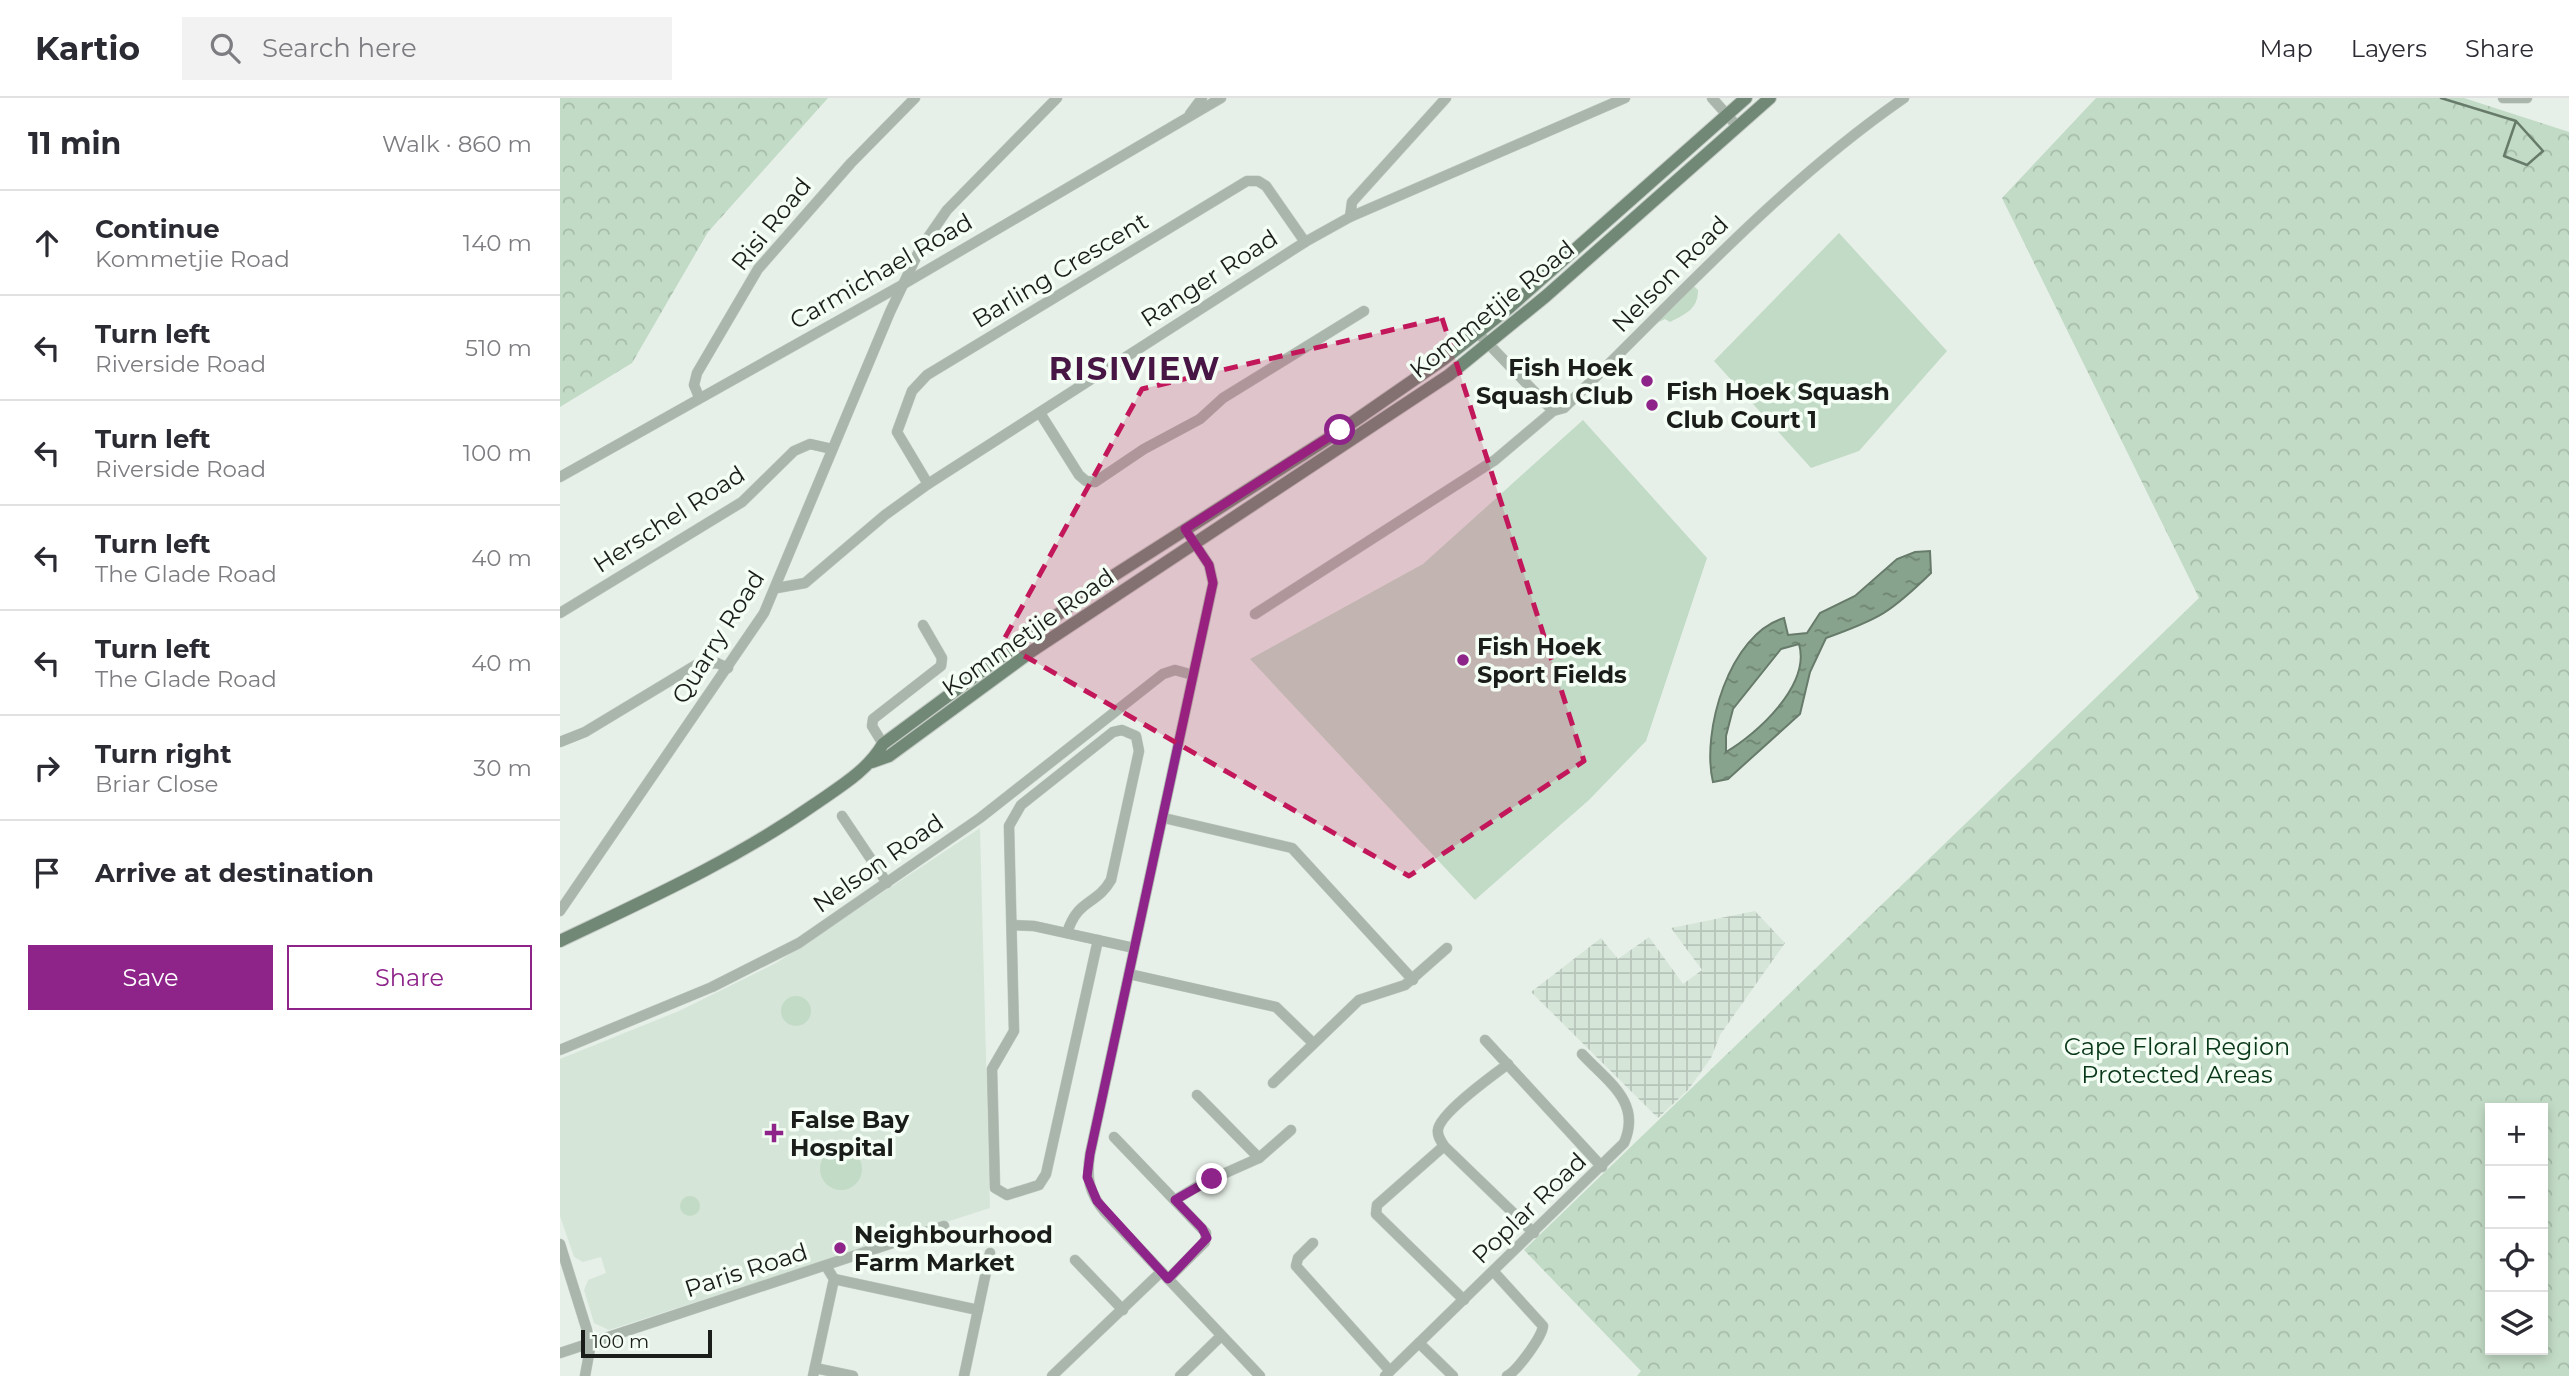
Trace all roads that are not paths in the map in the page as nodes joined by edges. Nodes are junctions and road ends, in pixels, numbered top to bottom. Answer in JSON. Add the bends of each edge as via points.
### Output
{"nodes":[{"id":1,"x":915,"y":98,"type":"edge"},
{"id":2,"x":1057,"y":98,"type":"edge"},
{"id":3,"x":1202,"y":98,"type":"edge"},
{"id":4,"x":1221,"y":98,"type":"edge"},
{"id":5,"x":1446,"y":98,"type":"edge"},
{"id":6,"x":1625,"y":98,"type":"edge"},
{"id":7,"x":1712,"y":98,"type":"edge"},
{"id":8,"x":1746,"y":98,"type":"edge"},
{"id":9,"x":1770,"y":98,"type":"edge"},
{"id":10,"x":1903,"y":98,"type":"edge"},
{"id":11,"x":2503,"y":98,"type":"edge"},
{"id":12,"x":2527,"y":98,"type":"edge"},
{"id":13,"x":1727,"y":115,"type":"junction"},
{"id":14,"x":1188,"y":118,"type":"junction"},
{"id":15,"x":1737,"y":127,"type":"junction"},
{"id":16,"x":1350,"y":217,"type":"junction"},
{"id":17,"x":1305,"y":242,"type":"junction"},
{"id":18,"x":902,"y":285,"type":"junction"},
{"id":19,"x":1364,"y":312,"type":"dead end"},
{"id":20,"x":1478,"y":333,"type":"junction"},
{"id":21,"x":1488,"y":346,"type":"junction"},
{"id":22,"x":699,"y":397,"type":"junction"},
{"id":23,"x":1553,"y":411,"type":"junction"},
{"id":24,"x":1040,"y":413,"type":"junction"},
{"id":25,"x":832,"y":449,"type":"junction"},
{"id":26,"x":560,"y":477,"type":"edge"},
{"id":27,"x":928,"y":484,"type":"junction"},
{"id":28,"x":1185,"y":529,"type":"junction"},
{"id":29,"x":1196,"y":544,"type":"junction"},
{"id":30,"x":777,"y":588,"type":"junction"},
{"id":31,"x":560,"y":613,"type":"edge"},
{"id":32,"x":1255,"y":614,"type":"dead end"},
{"id":33,"x":923,"y":625,"type":"dead end"},
{"id":34,"x":728,"y":668,"type":"junction"},
{"id":35,"x":1193,"y":675,"type":"junction"},
{"id":36,"x":560,"y":741,"type":"edge"},
{"id":37,"x":883,"y":744,"type":"junction"},
{"id":38,"x":872,"y":762,"type":"junction"},
{"id":39,"x":842,"y":816,"type":"dead end"},
{"id":40,"x":1164,"y":818,"type":"junction"},
{"id":41,"x":887,"y":883,"type":"junction"},
{"id":42,"x":560,"y":911,"type":"edge"},
{"id":43,"x":1012,"y":925,"type":"junction"},
{"id":44,"x":1067,"y":933,"type":"junction"},
{"id":45,"x":1098,"y":940,"type":"junction"},
{"id":46,"x":560,"y":941,"type":"edge"},
{"id":47,"x":1134,"y":948,"type":"junction"},
{"id":48,"x":1447,"y":948,"type":"dead end"},
{"id":49,"x":1129,"y":974,"type":"junction"},
{"id":50,"x":1413,"y":980,"type":"junction"},
{"id":51,"x":1485,"y":1040,"type":"dead end"},
{"id":52,"x":1313,"y":1042,"type":"junction"},
{"id":53,"x":560,"y":1050,"type":"edge"},
{"id":54,"x":1582,"y":1054,"type":"dead end"},
{"id":55,"x":1507,"y":1064,"type":"junction"},
{"id":56,"x":1273,"y":1083,"type":"dead end"},
{"id":57,"x":1197,"y":1095,"type":"dead end"},
{"id":58,"x":1291,"y":1130,"type":"dead end"},
{"id":59,"x":1114,"y":1137,"type":"dead end"},
{"id":60,"x":1444,"y":1146,"type":"junction"},
{"id":61,"x":1259,"y":1158,"type":"junction"},
{"id":62,"x":1602,"y":1167,"type":"junction"},
{"id":63,"x":1175,"y":1200,"type":"junction"},
{"id":64,"x":944,"y":1226,"type":"dead end"},
{"id":65,"x":1534,"y":1233,"type":"junction"},
{"id":66,"x":1313,"y":1243,"type":"dead end"},
{"id":67,"x":560,"y":1244,"type":"edge"},
{"id":68,"x":990,"y":1252,"type":"dead end"},
{"id":69,"x":1075,"y":1260,"type":"dead end"},
{"id":70,"x":827,"y":1266,"type":"junction"},
{"id":71,"x":1494,"y":1272,"type":"junction"},
{"id":72,"x":1165,"y":1276,"type":"junction"},
{"id":73,"x":834,"y":1279,"type":"junction"},
{"id":74,"x":1464,"y":1300,"type":"junction"},
{"id":75,"x":978,"y":1310,"type":"junction"},
{"id":76,"x":1123,"y":1310,"type":"junction"},
{"id":77,"x":1221,"y":1336,"type":"junction"},
{"id":78,"x":591,"y":1343,"type":"junction"},
{"id":79,"x":1419,"y":1343,"type":"junction"},
{"id":80,"x":560,"y":1353,"type":"edge"},
{"id":81,"x":814,"y":1372,"type":"edge"},
{"id":82,"x":1387,"y":1373,"type":"edge"},
{"id":83,"x":584,"y":1376,"type":"edge"},
{"id":84,"x":853,"y":1376,"type":"edge"},
{"id":85,"x":964,"y":1376,"type":"edge"},
{"id":86,"x":1052,"y":1376,"type":"edge"},
{"id":87,"x":1180,"y":1376,"type":"edge"},
{"id":88,"x":1260,"y":1376,"type":"edge"},
{"id":89,"x":1453,"y":1376,"type":"edge"},
{"id":90,"x":1507,"y":1376,"type":"edge"}],
"edges":[{"from":1,"to":22,"type":"street","name":"Risi Road","via":[[758,269],[696,373]]},
{"from":2,"to":18,"type":"street","name":"Quarry Road","via":[[947,210]]},
{"from":3,"to":14,"type":"street"},
{"from":4,"to":14,"type":"street","name":"Carmichael Road"},
{"from":5,"to":16,"type":"street","via":[[1352,202]]},
{"from":6,"to":16,"type":"street","name":"Ranger Road"},
{"from":7,"to":13,"type":"street"},
{"from":8,"to":13,"type":"main road","name":"Kommetjie Road"},
{"from":9,"to":15,"type":"main road","name":"Kommetjie Road"},
{"from":10,"to":23,"type":"street","name":"Nelson Road","via":[[1790,188],[1564,408]]},
{"from":11,"to":12,"type":"street"},
{"from":13,"to":15,"type":"street"},
{"from":13,"to":20,"type":"main road","name":"Kommetjie Road"},
{"from":14,"to":18,"type":"street","name":"Carmichael Road"},
{"from":15,"to":21,"type":"main road","name":"Kommetjie Road"},
{"from":16,"to":17,"type":"street","name":"Ranger Road"},
{"from":17,"to":24,"type":"street","name":"Ranger Road"},
{"from":17,"to":27,"type":"street","name":"Barling Crescent","via":[[1266,186],[1247,181],[927,375],[908,398],[898,432]]},
{"from":18,"to":22,"type":"street","name":"Carmichael Road"},
{"from":18,"to":25,"type":"street","name":"Quarry Road"},
{"from":19,"to":24,"type":"street","via":[[1095,482],[1079,475]]},
{"from":20,"to":21,"type":"street"},
{"from":20,"to":28,"type":"main road","name":"Kommetjie Road","via":[[1340,430]]},
{"from":21,"to":23,"type":"street"},
{"from":21,"to":29,"type":"main road","name":"Kommetjie Road"},
{"from":22,"to":26,"type":"street","name":"Carmichael Road"},
{"from":23,"to":32,"type":"street","name":"Nelson Road","via":[[1495,460]]},
{"from":24,"to":27,"type":"street","name":"Ranger Road"},
{"from":25,"to":30,"type":"street","name":"Quarry Road"},
{"from":25,"to":31,"type":"street","name":"Herschel Road","via":[[810,444],[794,451],[742,502]]},
{"from":27,"to":30,"type":"street","name":"Ranger Road","via":[[884,515],[806,583]]},
{"from":28,"to":29,"type":"street"},
{"from":28,"to":37,"type":"main road","name":"Kommetjie Road","via":[[1091,590]]},
{"from":29,"to":35,"type":"street","via":[[1209,565],[1213,583]]},
{"from":29,"to":38,"type":"main road","name":"Kommetjie Road","via":[[1032,651],[889,756]]},
{"from":30,"to":34,"type":"street","name":"Quarry Road"},
{"from":33,"to":37,"type":"street","via":[[942,658],[941,666],[873,719],[872,726]]},
{"from":34,"to":36,"type":"street","via":[[717,663],[696,665],[585,732]]},
{"from":34,"to":42,"type":"street","name":"Quarry Road"},
{"from":35,"to":40,"type":"street"},
{"from":35,"to":41,"type":"street","name":"Nelson Road","via":[[1175,670],[1163,674],[980,818]]},
{"from":37,"to":38,"type":"main road","name":"Kommetjie Road"},
{"from":38,"to":46,"type":"main road","name":"Kommetjie Road","via":[[774,833],[704,873]]},
{"from":39,"to":41,"type":"street"},
{"from":40,"to":47,"type":"street"},
{"from":40,"to":50,"type":"street","via":[[1292,848]]},
{"from":41,"to":53,"type":"street","name":"Nelson Road","via":[[792,947],[712,987]]},
{"from":43,"to":44,"type":"street"},
{"from":43,"to":44,"type":"street","via":[[1009,826],[1021,805],[1113,732],[1122,730],[1136,736],[1139,751],[1111,880],[1101,894],[1079,907]]},
{"from":43,"to":45,"type":"street","via":[[1014,1031],[992,1069],[995,1188],[1007,1195],[1039,1185],[1046,1174]]},
{"from":44,"to":45,"type":"street"},
{"from":45,"to":47,"type":"street"},
{"from":47,"to":49,"type":"street"},
{"from":48,"to":50,"type":"street"},
{"from":49,"to":52,"type":"street","via":[[1276,1007]]},
{"from":49,"to":72,"type":"street","via":[[1087,1177],[1097,1201]]},
{"from":50,"to":52,"type":"street","via":[[1359,1000]]},
{"from":51,"to":55,"type":"street"},
{"from":52,"to":56,"type":"street"},
{"from":54,"to":62,"type":"street","name":"Poplar Road","via":[[1631,1112],[1631,1128],[1624,1143]]},
{"from":55,"to":60,"type":"street","via":[[1444,1118],[1438,1130]]},
{"from":55,"to":62,"type":"street"},
{"from":57,"to":61,"type":"street"},
{"from":58,"to":61,"type":"street"},
{"from":59,"to":63,"type":"street"},
{"from":60,"to":65,"type":"street"},
{"from":60,"to":74,"type":"street","via":[[1377,1205],[1376,1214]]},
{"from":61,"to":63,"type":"street"},
{"from":62,"to":65,"type":"street","name":"Poplar Road"},
{"from":63,"to":72,"type":"street","via":[[1207,1238]]},
{"from":64,"to":70,"type":"street","name":"Paris Road"},
{"from":65,"to":71,"type":"street","name":"Poplar Road"},
{"from":66,"to":82,"type":"street","via":[[1296,1266]]},
{"from":67,"to":78,"type":"street"},
{"from":68,"to":75,"type":"street"},
{"from":69,"to":76,"type":"street"},
{"from":70,"to":73,"type":"street"},
{"from":70,"to":78,"type":"street","name":"Paris Road"},
{"from":71,"to":74,"type":"street","name":"Poplar Road"},
{"from":71,"to":90,"type":"street","via":[[1543,1326],[1521,1365]]},
{"from":72,"to":76,"type":"street"},
{"from":72,"to":77,"type":"street"},
{"from":73,"to":75,"type":"street"},
{"from":73,"to":81,"type":"street"},
{"from":74,"to":79,"type":"street","name":"Poplar Road"},
{"from":75,"to":85,"type":"street"},
{"from":76,"to":86,"type":"street"},
{"from":77,"to":87,"type":"street"},
{"from":77,"to":88,"type":"street"},
{"from":78,"to":80,"type":"street","name":"Paris Road"},
{"from":78,"to":83,"type":"street"},
{"from":79,"to":82,"type":"street","name":"Poplar Road"},
{"from":79,"to":89,"type":"street"},
{"from":81,"to":84,"type":"street"}]}
